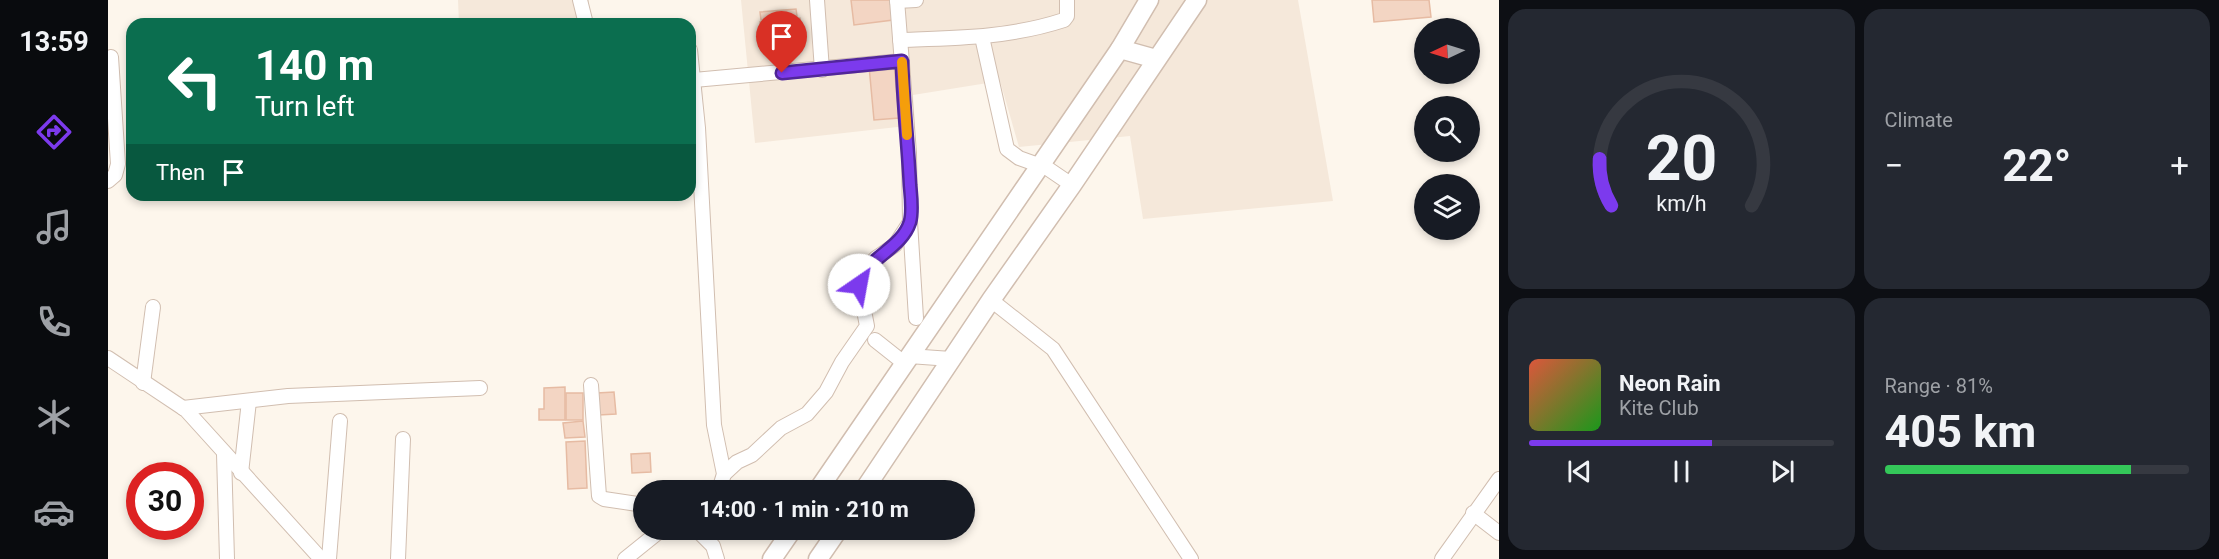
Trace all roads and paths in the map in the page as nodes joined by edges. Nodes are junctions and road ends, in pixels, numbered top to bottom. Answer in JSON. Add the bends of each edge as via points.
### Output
{"nodes":[{"id":1,"x":580,"y":0,"type":"edge"},
{"id":2,"x":817,"y":0,"type":"edge"},
{"id":3,"x":897,"y":0,"type":"edge"},
{"id":4,"x":916,"y":0,"type":"edge"},
{"id":5,"x":1067,"y":0,"type":"edge"},
{"id":6,"x":1149,"y":0,"type":"edge"},
{"id":7,"x":1197,"y":0,"type":"edge"},
{"id":8,"x":584,"y":18,"type":"edge"},
{"id":9,"x":982,"y":37,"type":"junction"},
{"id":10,"x":900,"y":40,"type":"junction"},
{"id":11,"x":1120,"y":49,"type":"junction"},
{"id":12,"x":111,"y":57,"type":"dead end"},
{"id":13,"x":1156,"y":59,"type":"junction"},
{"id":14,"x":902,"y":61,"type":"junction"},
{"id":15,"x":822,"y":70,"type":"junction"},
{"id":16,"x":696,"y":80,"type":"edge"},
{"id":17,"x":696,"y":114,"type":"edge"},
{"id":18,"x":1041,"y":165,"type":"junction"},
{"id":19,"x":108,"y":181,"type":"edge"},
{"id":20,"x":1072,"y":185,"type":"junction"},
{"id":21,"x":910,"y":222,"type":"junction"},
{"id":22,"x":991,"y":300,"type":"junction"},
{"id":23,"x":153,"y":307,"type":"dead end"},
{"id":24,"x":916,"y":318,"type":"dead end"},
{"id":25,"x":867,"y":326,"type":"junction"},
{"id":26,"x":858,"y":340,"type":"junction"},
{"id":27,"x":875,"y":340,"type":"junction"},
{"id":28,"x":108,"y":358,"type":"edge"},
{"id":29,"x":951,"y":359,"type":"junction"},
{"id":30,"x":906,"y":360,"type":"junction"},
{"id":31,"x":143,"y":383,"type":"junction"},
{"id":32,"x":591,"y":385,"type":"dead end"},
{"id":33,"x":480,"y":388,"type":"dead end"},
{"id":34,"x":249,"y":401,"type":"junction"},
{"id":35,"x":183,"y":408,"type":"junction"},
{"id":36,"x":340,"y":421,"type":"dead end"},
{"id":37,"x":403,"y":439,"type":"dead end"},
{"id":38,"x":224,"y":454,"type":"junction"},
{"id":39,"x":241,"y":473,"type":"junction"},
{"id":40,"x":724,"y":474,"type":"junction"},
{"id":41,"x":1499,"y":479,"type":"edge"},
{"id":42,"x":722,"y":480,"type":"edge"},
{"id":43,"x":825,"y":480,"type":"edge"},
{"id":44,"x":871,"y":480,"type":"edge"},
{"id":45,"x":633,"y":503,"type":"edge"},
{"id":46,"x":1473,"y":513,"type":"junction"},
{"id":47,"x":1499,"y":533,"type":"edge"},
{"id":48,"x":649,"y":540,"type":"edge"},
{"id":49,"x":707,"y":540,"type":"edge"},
{"id":50,"x":785,"y":540,"type":"edge"},
{"id":51,"x":831,"y":540,"type":"edge"},
{"id":52,"x":227,"y":559,"type":"edge"},
{"id":53,"x":321,"y":559,"type":"edge"},
{"id":54,"x":328,"y":559,"type":"edge"},
{"id":55,"x":398,"y":559,"type":"edge"},
{"id":56,"x":626,"y":559,"type":"edge"},
{"id":57,"x":717,"y":559,"type":"edge"},
{"id":58,"x":772,"y":559,"type":"edge"},
{"id":59,"x":818,"y":559,"type":"edge"},
{"id":60,"x":1191,"y":559,"type":"edge"},
{"id":61,"x":1442,"y":559,"type":"edge"}],
"edges":[{"from":1,"to":8,"type":"street"},
{"from":2,"to":15,"type":"street"},
{"from":3,"to":4,"type":"street"},
{"from":3,"to":10,"type":"street"},
{"from":5,"to":9,"type":"street","via":[[1067,16],[1062,21]]},
{"from":6,"to":11,"type":"street"},
{"from":7,"to":13,"type":"street"},
{"from":9,"to":10,"type":"street"},
{"from":9,"to":18,"type":"street","via":[[1007,149],[1019,158]]},
{"from":10,"to":14,"type":"street"},
{"from":11,"to":13,"type":"street"},
{"from":11,"to":18,"type":"street"},
{"from":12,"to":19,"type":"street","via":[[118,164]]},
{"from":13,"to":20,"type":"street"},
{"from":14,"to":15,"type":"street"},
{"from":14,"to":21,"type":"street"},
{"from":15,"to":16,"type":"street"},
{"from":17,"to":40,"type":"street","via":[[714,425]]},
{"from":18,"to":20,"type":"street"},
{"from":18,"to":30,"type":"street"},
{"from":20,"to":22,"type":"street"},
{"from":21,"to":24,"type":"street"},
{"from":21,"to":25,"type":"street","via":[[895,245],[861,275],[859,285]]},
{"from":22,"to":29,"type":"street"},
{"from":22,"to":60,"type":"street","via":[[1053,349]]},
{"from":23,"to":31,"type":"street"},
{"from":25,"to":26,"type":"street"},
{"from":25,"to":27,"type":"street"},
{"from":26,"to":27,"type":"street"},
{"from":26,"to":40,"type":"street","via":[[826,392],[807,414],[781,428]]},
{"from":27,"to":30,"type":"street"},
{"from":28,"to":31,"type":"street"},
{"from":29,"to":30,"type":"street"},
{"from":29,"to":44,"type":"street"},
{"from":30,"to":43,"type":"street"},
{"from":31,"to":35,"type":"street"},
{"from":32,"to":45,"type":"street","via":[[599,496]]},
{"from":33,"to":34,"type":"street"},
{"from":34,"to":35,"type":"street"},
{"from":34,"to":39,"type":"street"},
{"from":35,"to":38,"type":"street"},
{"from":36,"to":54,"type":"street"},
{"from":37,"to":55,"type":"street"},
{"from":38,"to":39,"type":"street"},
{"from":38,"to":52,"type":"street"},
{"from":39,"to":53,"type":"street"},
{"from":40,"to":42,"type":"street"},
{"from":41,"to":46,"type":"street"},
{"from":46,"to":47,"type":"street"},
{"from":46,"to":61,"type":"street"},
{"from":48,"to":56,"type":"street"},
{"from":49,"to":57,"type":"street"},
{"from":50,"to":58,"type":"street"},
{"from":51,"to":59,"type":"street"}]}
